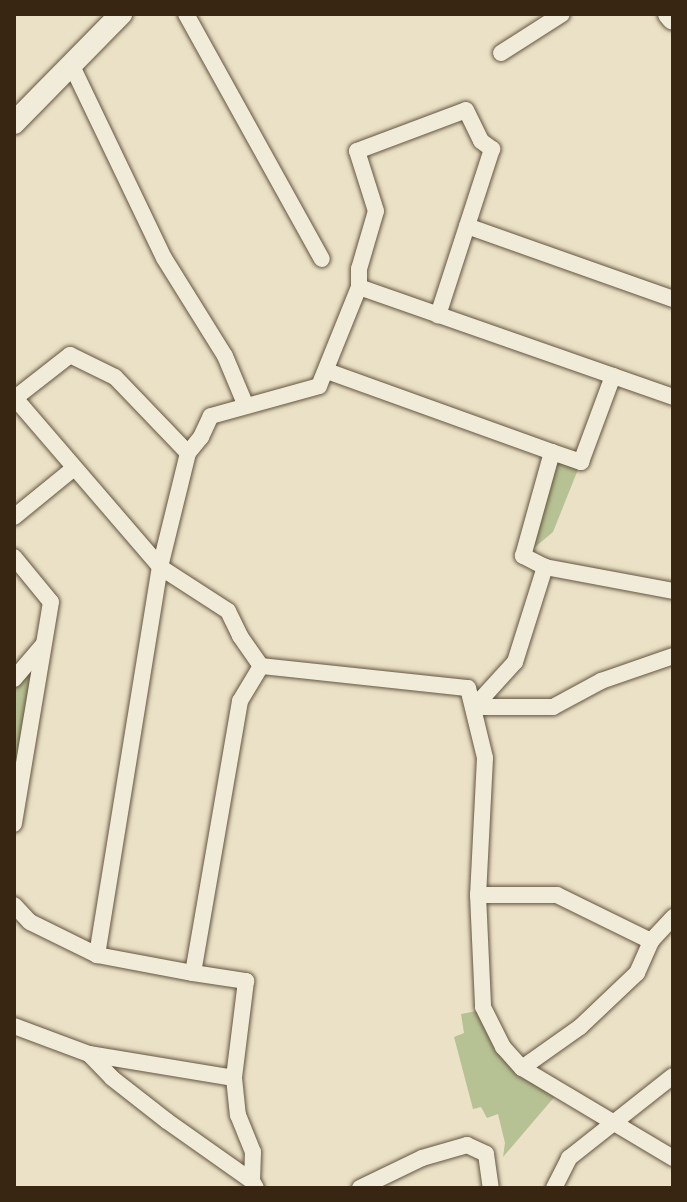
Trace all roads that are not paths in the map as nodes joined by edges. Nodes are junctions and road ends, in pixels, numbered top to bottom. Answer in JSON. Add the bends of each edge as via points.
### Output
{"nodes":[{"id":1,"x":186,"y":14,"type":"edge"},
{"id":2,"x":562,"y":14,"type":"edge"},
{"id":3,"x":669,"y":14,"type":"edge"},
{"id":4,"x":107,"y":18,"type":"edge"},
{"id":5,"x":673,"y":19,"type":"edge"},
{"id":6,"x":501,"y":53,"type":"dead end"},
{"id":7,"x":71,"y":64,"type":"junction"},
{"id":8,"x":14,"y":123,"type":"edge"},
{"id":9,"x":467,"y":226,"type":"junction"},
{"id":10,"x":322,"y":259,"type":"dead end"},
{"id":11,"x":359,"y":287,"type":"junction"},
{"id":12,"x":673,"y":299,"type":"edge"},
{"id":13,"x":438,"y":315,"type":"junction"},
{"id":14,"x":327,"y":371,"type":"junction"},
{"id":15,"x":613,"y":376,"type":"junction"},
{"id":16,"x":14,"y":397,"type":"edge"},
{"id":17,"x":673,"y":397,"type":"edge"},
{"id":18,"x":246,"y":406,"type":"junction"},
{"id":19,"x":552,"y":452,"type":"junction"},
{"id":20,"x":188,"y":453,"type":"junction"},
{"id":21,"x":74,"y":468,"type":"junction"},
{"id":22,"x":14,"y":517,"type":"edge"},
{"id":23,"x":14,"y":557,"type":"edge"},
{"id":24,"x":160,"y":567,"type":"junction"},
{"id":25,"x":545,"y":567,"type":"junction"},
{"id":26,"x":673,"y":591,"type":"edge"},
{"id":27,"x":44,"y":643,"type":"junction"},
{"id":28,"x":673,"y":656,"type":"edge"},
{"id":29,"x":261,"y":666,"type":"junction"},
{"id":30,"x":14,"y":679,"type":"edge"},
{"id":31,"x":474,"y":707,"type":"junction"},
{"id":32,"x":14,"y":824,"type":"edge"},
{"id":33,"x":478,"y":895,"type":"junction"},
{"id":34,"x":14,"y":905,"type":"edge"},
{"id":35,"x":673,"y":917,"type":"edge"},
{"id":36,"x":651,"y":941,"type":"junction"},
{"id":37,"x":97,"y":955,"type":"junction"},
{"id":38,"x":193,"y":973,"type":"junction"},
{"id":39,"x":14,"y":1026,"type":"edge"},
{"id":40,"x":89,"y":1054,"type":"junction"},
{"id":41,"x":522,"y":1068,"type":"junction"},
{"id":42,"x":673,"y":1076,"type":"edge"},
{"id":43,"x":234,"y":1078,"type":"junction"},
{"id":44,"x":611,"y":1121,"type":"junction"},
{"id":45,"x":673,"y":1158,"type":"edge"},
{"id":46,"x":254,"y":1185,"type":"edge"},
{"id":47,"x":360,"y":1188,"type":"edge"},
{"id":48,"x":491,"y":1188,"type":"edge"},
{"id":49,"x":554,"y":1188,"type":"edge"}],
"edges":[{"from":1,"to":10,"type":"street"},
{"from":2,"to":6,"type":"street"},
{"from":3,"to":5,"type":"street"},
{"from":4,"to":7,"type":"street"},
{"from":7,"to":8,"type":"street"},
{"from":7,"to":18,"type":"street","via":[[164,258],[225,356]]},
{"from":9,"to":11,"type":"street","via":[[492,149],[481,141],[466,110],[357,151],[376,211]]},
{"from":9,"to":12,"type":"street"},
{"from":9,"to":13,"type":"street"},
{"from":11,"to":13,"type":"street"},
{"from":11,"to":14,"type":"street"},
{"from":13,"to":15,"type":"street"},
{"from":14,"to":18,"type":"street","via":[[319,386]]},
{"from":14,"to":19,"type":"street"},
{"from":15,"to":17,"type":"street"},
{"from":15,"to":19,"type":"street","via":[[581,462]]},
{"from":16,"to":20,"type":"street","via":[[70,355],[115,377]]},
{"from":16,"to":21,"type":"street"},
{"from":18,"to":20,"type":"street","via":[[211,416]]},
{"from":19,"to":25,"type":"street","via":[[523,556]]},
{"from":20,"to":24,"type":"street"},
{"from":21,"to":22,"type":"street"},
{"from":21,"to":24,"type":"street"},
{"from":23,"to":27,"type":"street","via":[[51,602]]},
{"from":24,"to":29,"type":"street","via":[[228,611]]},
{"from":24,"to":37,"type":"street"},
{"from":25,"to":26,"type":"street"},
{"from":25,"to":31,"type":"street","via":[[515,662]]},
{"from":27,"to":30,"type":"street"},
{"from":27,"to":32,"type":"street"},
{"from":28,"to":31,"type":"street","via":[[601,681],[553,707]]},
{"from":29,"to":31,"type":"street","via":[[468,688]]},
{"from":29,"to":38,"type":"street","via":[[240,701]]},
{"from":31,"to":33,"type":"street","via":[[485,758]]},
{"from":33,"to":36,"type":"street","via":[[557,895]]},
{"from":33,"to":41,"type":"street","via":[[483,1007],[503,1047]]},
{"from":34,"to":37,"type":"street","via":[[30,922]]},
{"from":35,"to":36,"type":"street"},
{"from":36,"to":41,"type":"street","via":[[637,973],[580,1027]]},
{"from":37,"to":38,"type":"street"},
{"from":38,"to":43,"type":"street","via":[[246,981]]},
{"from":39,"to":40,"type":"street"},
{"from":40,"to":43,"type":"street"},
{"from":40,"to":46,"type":"street","via":[[112,1078]]},
{"from":41,"to":44,"type":"street"},
{"from":42,"to":44,"type":"street"},
{"from":43,"to":46,"type":"street","via":[[238,1115],[253,1152]]},
{"from":44,"to":45,"type":"street"},
{"from":44,"to":49,"type":"street","via":[[569,1158]]},
{"from":47,"to":48,"type":"street","via":[[422,1158],[467,1145],[486,1154]]}]}
